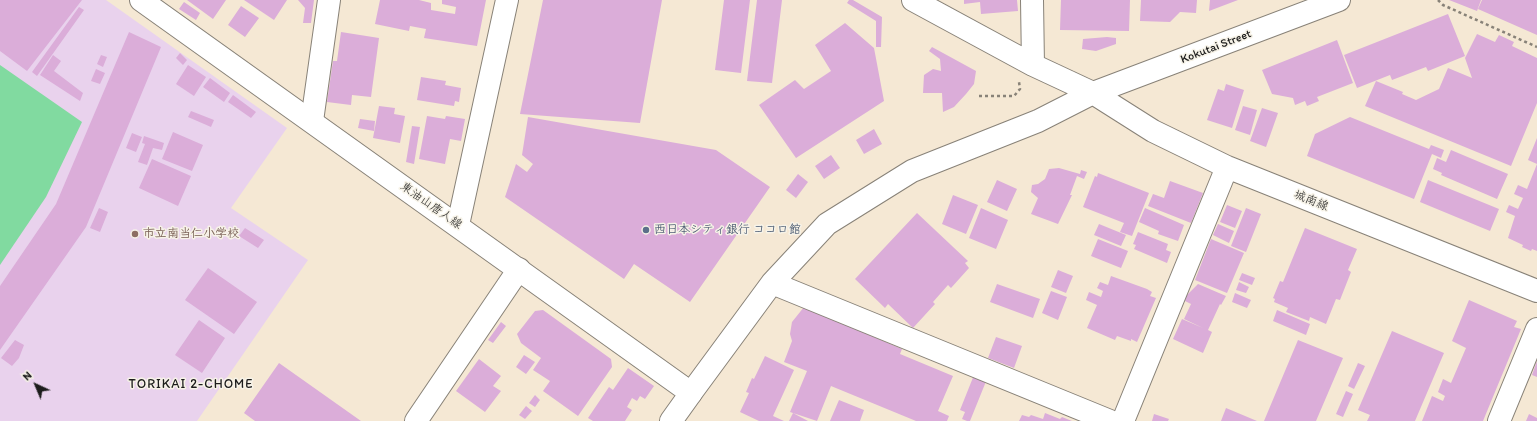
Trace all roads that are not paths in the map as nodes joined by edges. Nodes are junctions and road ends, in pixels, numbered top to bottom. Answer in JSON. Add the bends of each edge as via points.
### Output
{"nodes":[{"id":1,"x":141,"y":0,"type":"edge"},
{"id":2,"x":329,"y":0,"type":"edge"},
{"id":3,"x":507,"y":0,"type":"edge"},
{"id":4,"x":913,"y":0,"type":"edge"},
{"id":5,"x":1032,"y":0,"type":"edge"},
{"id":6,"x":1339,"y":0,"type":"edge"},
{"id":7,"x":1033,"y":65,"type":"junction"},
{"id":8,"x":1093,"y":93,"type":"junction"},
{"id":9,"x":312,"y":121,"type":"junction"},
{"id":10,"x":1227,"y":168,"type":"junction"},
{"id":11,"x":458,"y":225,"type":"junction"},
{"id":12,"x":518,"y":269,"type":"junction"},
{"id":13,"x":772,"y":283,"type":"junction"},
{"id":14,"x":1537,"y":291,"type":"edge"},
{"id":15,"x":1537,"y":329,"type":"edge"},
{"id":16,"x":691,"y":393,"type":"junction"},
{"id":17,"x":416,"y":421,"type":"edge"},
{"id":18,"x":671,"y":421,"type":"edge"},
{"id":19,"x":1110,"y":421,"type":"edge"},
{"id":20,"x":1124,"y":421,"type":"edge"},
{"id":21,"x":1499,"y":421,"type":"edge"}],
"edges":[{"from":1,"to":9,"type":"street","name":"東油山唐人線"},
{"from":2,"to":9,"type":"street"},
{"from":3,"to":11,"type":"street"},
{"from":4,"to":7,"type":"street","name":"城南線"},
{"from":5,"to":7,"type":"street"},
{"from":6,"to":8,"type":"street","name":"Kokutai Street"},
{"from":7,"to":8,"type":"street","name":"城南線"},
{"from":8,"to":10,"type":"street","name":"城南線","via":[[1152,131]]},
{"from":8,"to":13,"type":"street","name":"Kokutai Street","via":[[1038,121],[912,171],[827,224]]},
{"from":9,"to":11,"type":"street","name":"東油山唐人線"},
{"from":10,"to":14,"type":"street","name":"城南線"},
{"from":10,"to":20,"type":"street"},
{"from":11,"to":12,"type":"street","name":"東油山唐人線"},
{"from":12,"to":16,"type":"street","name":"東油山唐人線"},
{"from":12,"to":17,"type":"street"},
{"from":13,"to":16,"type":"street","name":"Kokutai Street"},
{"from":13,"to":19,"type":"street"},
{"from":15,"to":21,"type":"street"},
{"from":16,"to":18,"type":"street"}]}
